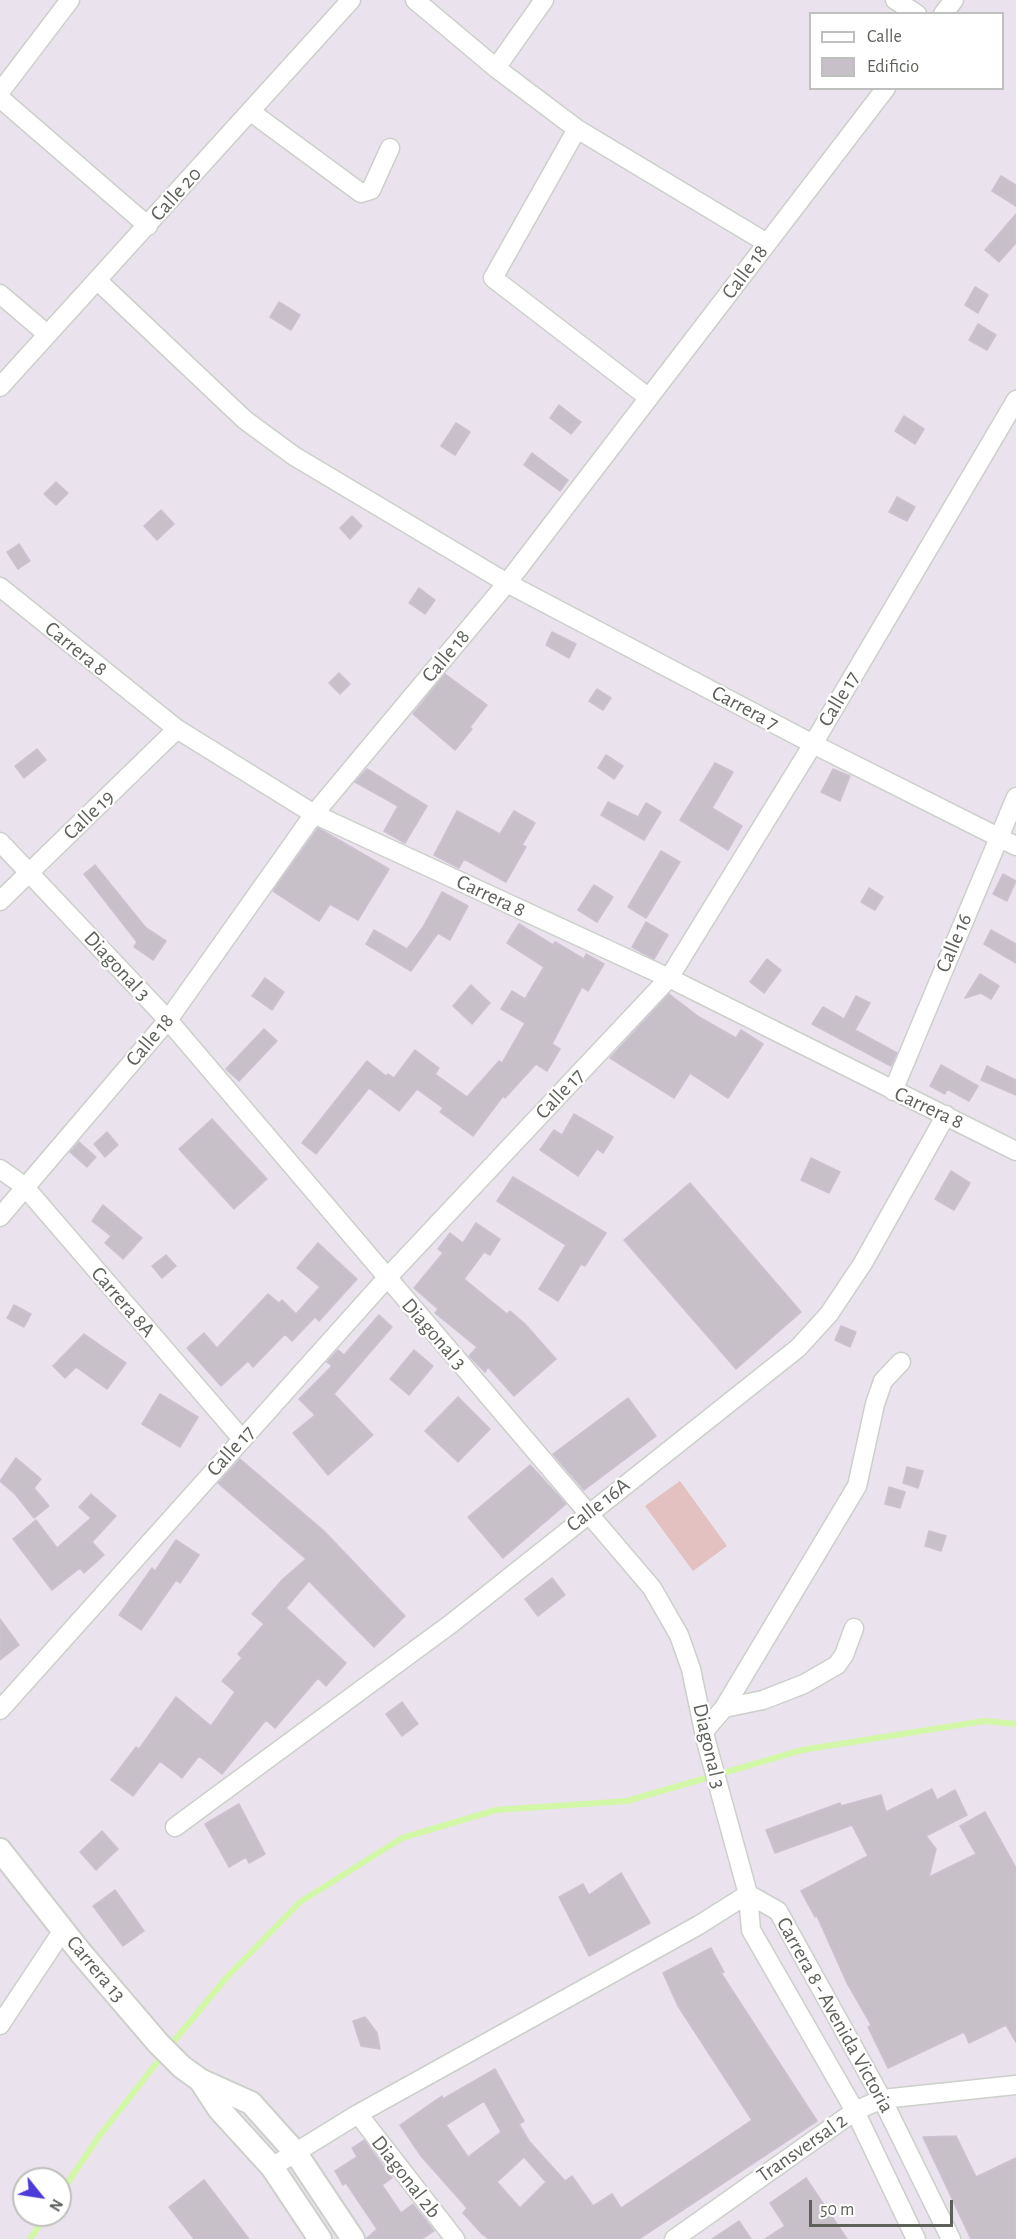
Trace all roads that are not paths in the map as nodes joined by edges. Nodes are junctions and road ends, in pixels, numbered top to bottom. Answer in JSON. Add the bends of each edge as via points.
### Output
{"nodes":[{"id":1,"x":70,"y":0,"type":"edge"},
{"id":2,"x":351,"y":0,"type":"edge"},
{"id":3,"x":415,"y":0,"type":"edge"},
{"id":4,"x":544,"y":0,"type":"edge"},
{"id":5,"x":895,"y":0,"type":"edge"},
{"id":6,"x":954,"y":0,"type":"edge"},
{"id":7,"x":914,"y":12,"type":"edge"},
{"id":8,"x":945,"y":12,"type":"edge"},
{"id":9,"x":496,"y":68,"type":"junction"},
{"id":10,"x":884,"y":90,"type":"edge"},
{"id":11,"x":0,"y":92,"type":"edge"},
{"id":12,"x":0,"y":98,"type":"edge"},
{"id":13,"x":251,"y":112,"type":"junction"},
{"id":14,"x":577,"y":129,"type":"junction"},
{"id":15,"x":390,"y":148,"type":"dead end"},
{"id":16,"x":148,"y":226,"type":"junction"},
{"id":17,"x":767,"y":243,"type":"junction"},
{"id":18,"x":98,"y":281,"type":"junction"},
{"id":19,"x":0,"y":294,"type":"edge"},
{"id":20,"x":47,"y":334,"type":"junction"},
{"id":21,"x":0,"y":387,"type":"edge"},
{"id":22,"x":649,"y":399,"type":"junction"},
{"id":23,"x":1016,"y":400,"type":"edge"},
{"id":24,"x":507,"y":583,"type":"junction"},
{"id":25,"x":0,"y":587,"type":"edge"},
{"id":26,"x":177,"y":729,"type":"junction"},
{"id":27,"x":813,"y":744,"type":"junction"},
{"id":28,"x":1016,"y":797,"type":"edge"},
{"id":29,"x":314,"y":814,"type":"junction"},
{"id":30,"x":998,"y":836,"type":"junction"},
{"id":31,"x":0,"y":842,"type":"edge"},
{"id":32,"x":1016,"y":846,"type":"edge"},
{"id":33,"x":29,"y":874,"type":"junction"},
{"id":34,"x":0,"y":901,"type":"edge"},
{"id":35,"x":669,"y":978,"type":"junction"},
{"id":36,"x":168,"y":1020,"type":"junction"},
{"id":37,"x":893,"y":1091,"type":"junction"},
{"id":38,"x":946,"y":1115,"type":"junction"},
{"id":39,"x":1016,"y":1151,"type":"edge"},
{"id":40,"x":0,"y":1169,"type":"edge"},
{"id":41,"x":24,"y":1186,"type":"junction"},
{"id":42,"x":0,"y":1216,"type":"edge"},
{"id":43,"x":386,"y":1279,"type":"junction"},
{"id":44,"x":901,"y":1362,"type":"dead end"},
{"id":45,"x":242,"y":1439,"type":"junction"},
{"id":46,"x":589,"y":1513,"type":"junction"},
{"id":47,"x":854,"y":1628,"type":"dead end"},
{"id":48,"x":724,"y":1708,"type":"junction"},
{"id":49,"x":0,"y":1710,"type":"edge"},
{"id":50,"x":705,"y":1736,"type":"junction"},
{"id":51,"x":175,"y":1827,"type":"dead end"},
{"id":52,"x":0,"y":1850,"type":"edge"},
{"id":53,"x":748,"y":1894,"type":"junction"},
{"id":54,"x":63,"y":1930,"type":"junction"},
{"id":55,"x":0,"y":2025,"type":"edge"},
{"id":56,"x":191,"y":2074,"type":"junction"},
{"id":57,"x":1016,"y":2085,"type":"edge"},
{"id":58,"x":882,"y":2099,"type":"junction"},
{"id":59,"x":855,"y":2111,"type":"junction"},
{"id":60,"x":358,"y":2114,"type":"junction"},
{"id":61,"x":295,"y":2152,"type":"junction"},
{"id":62,"x":272,"y":2167,"type":"junction"},
{"id":63,"x":320,"y":2239,"type":"edge"},
{"id":64,"x":353,"y":2239,"type":"edge"},
{"id":65,"x":455,"y":2239,"type":"edge"},
{"id":66,"x":674,"y":2239,"type":"edge"},
{"id":67,"x":916,"y":2239,"type":"edge"},
{"id":68,"x":951,"y":2239,"type":"edge"}],
"edges":[{"from":1,"to":11,"type":"street"},
{"from":2,"to":13,"type":"street","name":"Calle 20"},
{"from":3,"to":9,"type":"street"},
{"from":4,"to":9,"type":"street"},
{"from":5,"to":7,"type":"street"},
{"from":6,"to":8,"type":"street"},
{"from":9,"to":14,"type":"street"},
{"from":10,"to":17,"type":"street","name":"Calle 18"},
{"from":12,"to":16,"type":"street"},
{"from":13,"to":15,"type":"street","via":[[361,193],[371,190]]},
{"from":13,"to":16,"type":"street","name":"Calle 20"},
{"from":14,"to":17,"type":"street"},
{"from":14,"to":22,"type":"street","via":[[493,278]]},
{"from":16,"to":18,"type":"street","name":"Calle 20"},
{"from":17,"to":22,"type":"street","name":"Calle 18"},
{"from":18,"to":20,"type":"street","name":"Calle 20"},
{"from":18,"to":24,"type":"street","name":"Carrera 7","via":[[245,420],[294,456]]},
{"from":19,"to":20,"type":"street"},
{"from":20,"to":21,"type":"street","name":"Calle 20"},
{"from":22,"to":24,"type":"street","name":"Calle 18"},
{"from":23,"to":27,"type":"street","name":"Calle 17"},
{"from":24,"to":27,"type":"street","name":"Carrera 7"},
{"from":24,"to":29,"type":"street","name":"Calle 18"},
{"from":25,"to":26,"type":"street","name":"Carrera 8"},
{"from":26,"to":29,"type":"street","name":"Carrera 8"},
{"from":26,"to":33,"type":"street","name":"Calle 19"},
{"from":27,"to":30,"type":"street","name":"Carrera 7"},
{"from":27,"to":35,"type":"street","name":"Calle 17"},
{"from":28,"to":30,"type":"street","name":"Calle 16"},
{"from":29,"to":35,"type":"street","name":"Carrera 8"},
{"from":29,"to":36,"type":"street","name":"Calle 18"},
{"from":30,"to":32,"type":"street","name":"Carrera 7"},
{"from":30,"to":37,"type":"street","name":"Calle 16"},
{"from":31,"to":33,"type":"street","name":"Diagonal 3"},
{"from":33,"to":34,"type":"street","name":"Calle 19"},
{"from":33,"to":36,"type":"street","name":"Diagonal 3"},
{"from":35,"to":37,"type":"street","name":"Carrera 8"},
{"from":35,"to":43,"type":"street","name":"Calle 17"},
{"from":36,"to":41,"type":"street","name":"Calle 18"},
{"from":36,"to":43,"type":"street","name":"Diagonal 3"},
{"from":37,"to":38,"type":"street","name":"Carrera 8"},
{"from":38,"to":39,"type":"street","name":"Carrera 8"},
{"from":38,"to":46,"type":"street","name":"Calle 16A","via":[[863,1263],[829,1314],[798,1348]]},
{"from":40,"to":41,"type":"street","name":"Carrera 8A"},
{"from":41,"to":42,"type":"street","name":"Calle 18"},
{"from":41,"to":45,"type":"street","name":"Carrera 8A"},
{"from":43,"to":45,"type":"street","name":"Calle 17"},
{"from":43,"to":46,"type":"street","name":"Diagonal 3"},
{"from":44,"to":48,"type":"street","via":[[883,1381],[874,1404],[857,1486]]},
{"from":45,"to":49,"type":"street","name":"Calle 17"},
{"from":46,"to":50,"type":"street","name":"Diagonal 3","via":[[652,1588],[679,1635],[691,1669]]},
{"from":46,"to":51,"type":"street","name":"Calle 16A","via":[[452,1623]]},
{"from":47,"to":48,"type":"street","via":[[837,1665],[804,1684],[763,1700]]},
{"from":48,"to":50,"type":"street"},
{"from":50,"to":53,"type":"street","name":"Diagonal 3"},
{"from":52,"to":54,"type":"street","name":"Carrera 13"},
{"from":53,"to":58,"type":"street","name":"Carrera 8 - Avenida Victoria","via":[[778,1911]]},
{"from":53,"to":59,"type":"street","name":"Carrera 8 - Avenida Victoria","via":[[751,1930]]},
{"from":53,"to":60,"type":"street"},
{"from":54,"to":55,"type":"street"},
{"from":54,"to":56,"type":"street","name":"Carrera 13","via":[[158,2043]]},
{"from":56,"to":61,"type":"street","name":"Carrera 13","via":[[251,2103]]},
{"from":56,"to":62,"type":"street","name":"Carrera 13"},
{"from":57,"to":58,"type":"street","name":"Transversal 2"},
{"from":58,"to":59,"type":"street","name":"Transversal 2"},
{"from":58,"to":68,"type":"street","name":"Carrera 8 - Avenida Victoria"},
{"from":59,"to":66,"type":"street","name":"Transversal 2"},
{"from":59,"to":67,"type":"street","name":"Carrera 8 - Avenida Victoria"},
{"from":60,"to":61,"type":"street"},
{"from":60,"to":65,"type":"street","name":"Diagonal 2b"},
{"from":61,"to":62,"type":"street"},
{"from":61,"to":64,"type":"street","name":"Carrera 13"},
{"from":62,"to":63,"type":"street","name":"Carrera 13"}]}
